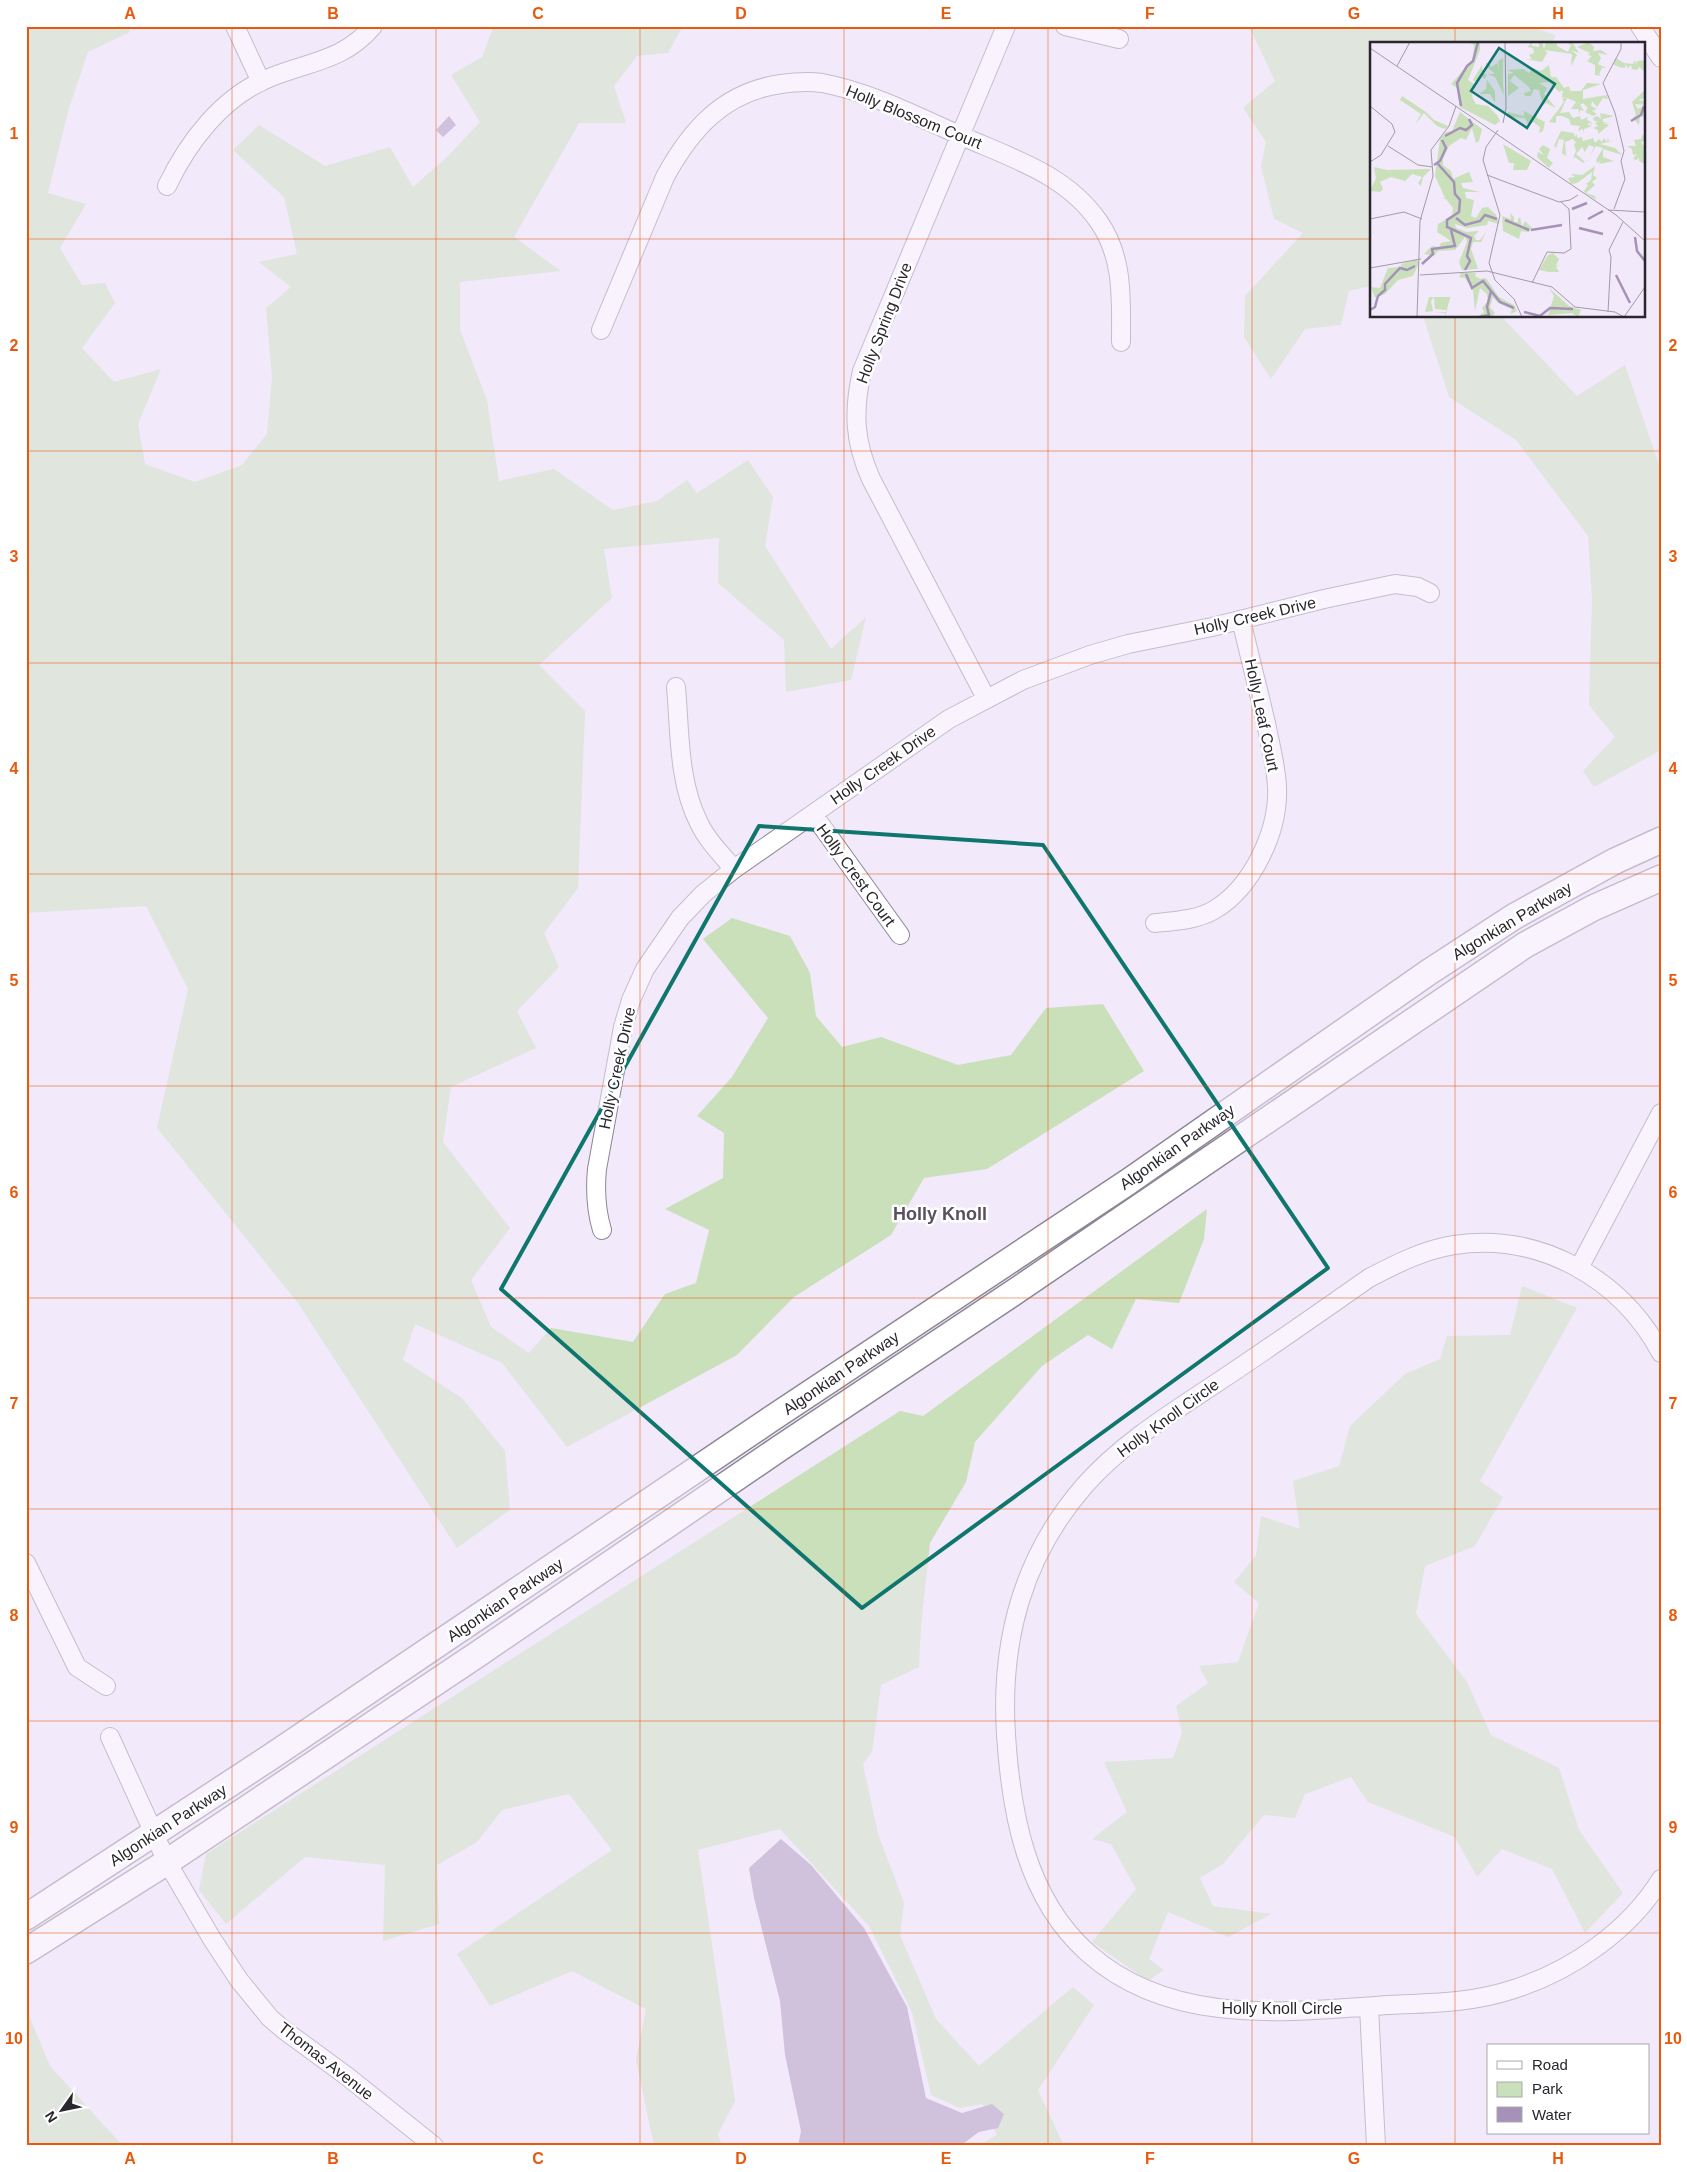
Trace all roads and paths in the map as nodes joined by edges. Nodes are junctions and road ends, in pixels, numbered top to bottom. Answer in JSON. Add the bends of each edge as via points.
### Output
{"nodes":[{"id":1,"x":235,"y":26,"type":"edge"},
{"id":2,"x":373,"y":26,"type":"edge"},
{"id":3,"x":1006,"y":26,"type":"edge"},
{"id":4,"x":1065,"y":26,"type":"edge"},
{"id":5,"x":1640,"y":26,"type":"edge"},
{"id":6,"x":1119,"y":39,"type":"dead end"},
{"id":7,"x":1661,"y":58,"type":"edge"},
{"id":8,"x":260,"y":82,"type":"junction"},
{"id":9,"x":960,"y":135,"type":"junction"},
{"id":10,"x":167,"y":186,"type":"dead end"},
{"id":11,"x":601,"y":330,"type":"dead end"},
{"id":12,"x":1121,"y":342,"type":"dead end"},
{"id":13,"x":1430,"y":593,"type":"dead end"},
{"id":14,"x":1241,"y":620,"type":"junction"},
{"id":15,"x":676,"y":687,"type":"dead end"},
{"id":16,"x":986,"y":698,"type":"junction"},
{"id":17,"x":813,"y":814,"type":"junction"},
{"id":18,"x":1661,"y":840,"type":"edge"},
{"id":19,"x":734,"y":869,"type":"junction"},
{"id":20,"x":1661,"y":878,"type":"edge"},
{"id":21,"x":1155,"y":923,"type":"dead end"},
{"id":22,"x":900,"y":935,"type":"dead end"},
{"id":23,"x":1661,"y":1113,"type":"edge"},
{"id":24,"x":602,"y":1230,"type":"dead end"},
{"id":25,"x":1579,"y":1268,"type":"junction"},
{"id":26,"x":1661,"y":1353,"type":"edge"},
{"id":27,"x":26,"y":1563,"type":"edge"},
{"id":28,"x":106,"y":1686,"type":"dead end"},
{"id":29,"x":110,"y":1737,"type":"dead end"},
{"id":30,"x":155,"y":1835,"type":"junction"},
{"id":31,"x":166,"y":1862,"type":"junction"},
{"id":32,"x":1661,"y":1879,"type":"edge"},
{"id":33,"x":26,"y":1917,"type":"edge"},
{"id":34,"x":26,"y":1952,"type":"edge"},
{"id":35,"x":1369,"y":2007,"type":"junction"},
{"id":36,"x":434,"y":2146,"type":"edge"},
{"id":37,"x":1376,"y":2146,"type":"edge"}],
"edges":[{"from":1,"to":8,"type":"street"},
{"from":2,"to":8,"type":"street","via":[[340,53]]},
{"from":3,"to":9,"type":"street","name":"Holly Spring Drive"},
{"from":4,"to":6,"type":"street"},
{"from":5,"to":7,"type":"street"},
{"from":8,"to":10,"type":"street","via":[[240,93],[210,120]]},
{"from":9,"to":11,"type":"street","name":"Holly Blossom Court","via":[[864,94],[820,83],[799,82],[748,92],[708,118],[678,153]]},
{"from":9,"to":12,"type":"street","name":"Holly Blossom Court","via":[[1049,175],[1087,206],[1111,244],[1117,264],[1121,286]]},
{"from":9,"to":16,"type":"street","name":"Holly Spring Drive","via":[[862,370],[856,413],[858,441],[871,479]]},
{"from":13,"to":14,"type":"street","name":"Holly Creek Drive","via":[[1418,587],[1395,584]]},
{"from":14,"to":16,"type":"street","name":"Holly Creek Drive","via":[[1090,655]]},
{"from":14,"to":21,"type":"street","name":"Holly Leaf Court","via":[[1273,754],[1277,787],[1275,818],[1263,854],[1243,885],[1214,910],[1190,919]]},
{"from":15,"to":19,"type":"street","via":[[689,800],[710,841]]},
{"from":16,"to":17,"type":"street","name":"Holly Creek Drive","via":[[910,745]]},
{"from":17,"to":19,"type":"street","name":"Holly Creek Drive"},
{"from":17,"to":22,"type":"street","name":"Holly Crest Court"},
{"from":18,"to":30,"type":"main road","name":"Algonkian Parkway","via":[[1607,865],[1515,916],[1428,972],[1111,1193]]},
{"from":19,"to":24,"type":"street","name":"Holly Creek Drive","via":[[680,918],[645,969],[631,1000],[623,1027],[595,1184]]},
{"from":20,"to":31,"type":"main road","name":"Algonkian Parkway","via":[[1593,908],[1525,945]]},
{"from":23,"to":25,"type":"street"},
{"from":25,"to":26,"type":"street","name":"Holly Knoll Circle","via":[[1621,1300],[1640,1321]]},
{"from":25,"to":35,"type":"street","name":"Holly Knoll Circle","via":[[1532,1248],[1479,1242],[1424,1252],[1369,1278],[1146,1431],[1107,1462],[1067,1509],[1044,1545],[1015,1612],[1005,1671],[1004,1708],[1012,1796],[1027,1860],[1038,1887],[1068,1932],[1108,1969],[1131,1983],[1182,2003],[1235,2010]]},
{"from":27,"to":28,"type":"street","via":[[76,1667]]},
{"from":29,"to":30,"type":"street","name":"Thomas Avenue"},
{"from":30,"to":31,"type":"street","name":"Thomas Avenue"},
{"from":30,"to":33,"type":"main road","name":"Algonkian Parkway"},
{"from":31,"to":34,"type":"main road","name":"Algonkian Parkway"},
{"from":31,"to":36,"type":"street","name":"Thomas Avenue","via":[[239,1980],[270,2018]]},
{"from":32,"to":35,"type":"street","name":"Holly Knoll Circle","via":[[1637,1910],[1610,1936],[1555,1973],[1482,1998]]},
{"from":35,"to":37,"type":"street"}]}
